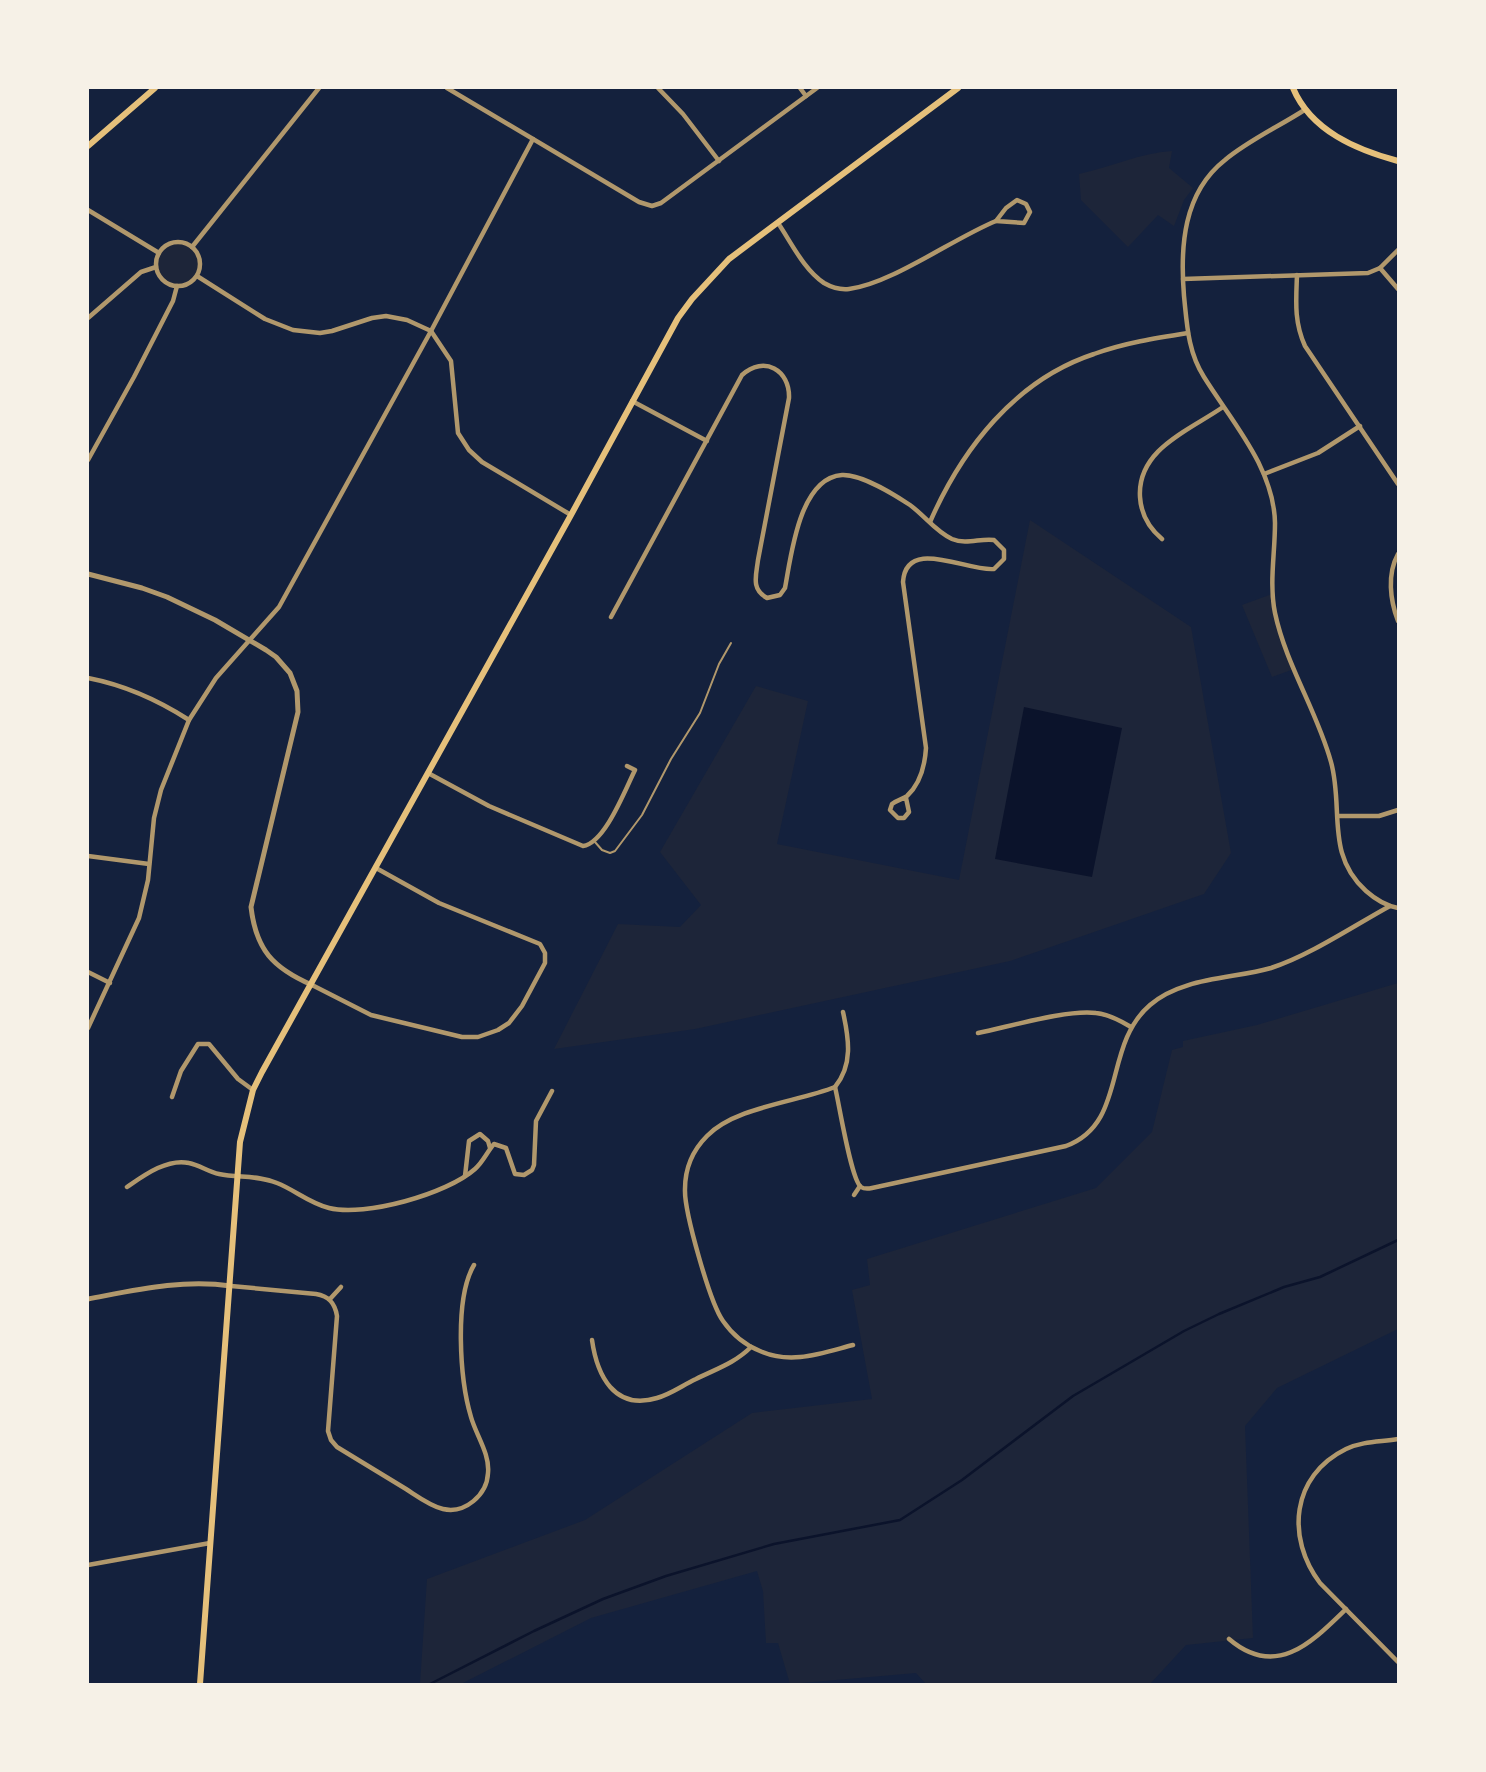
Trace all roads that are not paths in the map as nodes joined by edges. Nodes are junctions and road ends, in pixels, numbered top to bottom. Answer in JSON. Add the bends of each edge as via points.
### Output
{"nodes":[{"id":1,"x":155,"y":88,"type":"edge"},
{"id":2,"x":319,"y":88,"type":"edge"},
{"id":3,"x":447,"y":88,"type":"edge"},
{"id":4,"x":659,"y":88,"type":"edge"},
{"id":5,"x":800,"y":88,"type":"edge"},
{"id":6,"x":817,"y":88,"type":"edge"},
{"id":7,"x":958,"y":88,"type":"edge"},
{"id":8,"x":1293,"y":88,"type":"edge"},
{"id":9,"x":946,"y":91,"type":"edge"},
{"id":10,"x":806,"y":96,"type":"junction"},
{"id":11,"x":1306,"y":109,"type":"junction"},
{"id":12,"x":533,"y":139,"type":"junction"},
{"id":13,"x":88,"y":146,"type":"edge"},
{"id":14,"x":719,"y":161,"type":"junction"},
{"id":15,"x":1398,"y":161,"type":"edge"},
{"id":16,"x":88,"y":210,"type":"edge"},
{"id":17,"x":996,"y":221,"type":"junction"},
{"id":18,"x":778,"y":223,"type":"junction"},
{"id":19,"x":192,"y":247,"type":"junction"},
{"id":20,"x":1398,"y":250,"type":"edge"},
{"id":21,"x":159,"y":253,"type":"junction"},
{"id":22,"x":156,"y":267,"type":"junction"},
{"id":23,"x":1380,"y":268,"type":"junction"},
{"id":24,"x":1297,"y":275,"type":"junction"},
{"id":25,"x":197,"y":276,"type":"junction"},
{"id":26,"x":1183,"y":279,"type":"junction"},
{"id":27,"x":177,"y":286,"type":"junction"},
{"id":28,"x":1398,"y":289,"type":"edge"},
{"id":29,"x":88,"y":318,"type":"edge"},
{"id":30,"x":431,"y":331,"type":"junction"},
{"id":31,"x":1188,"y":333,"type":"junction"},
{"id":32,"x":632,"y":401,"type":"junction"},
{"id":33,"x":1223,"y":407,"type":"junction"},
{"id":34,"x":1360,"y":426,"type":"junction"},
{"id":35,"x":707,"y":441,"type":"junction"},
{"id":36,"x":88,"y":460,"type":"edge"},
{"id":37,"x":1264,"y":474,"type":"junction"},
{"id":38,"x":1398,"y":484,"type":"edge"},
{"id":39,"x":571,"y":515,"type":"junction"},
{"id":40,"x":930,"y":522,"type":"junction"},
{"id":41,"x":1162,"y":539,"type":"dead end"},
{"id":42,"x":1398,"y":554,"type":"edge"},
{"id":43,"x":88,"y":574,"type":"edge"},
{"id":44,"x":611,"y":617,"type":"dead end"},
{"id":45,"x":1398,"y":621,"type":"edge"},
{"id":46,"x":249,"y":641,"type":"junction"},
{"id":47,"x":731,"y":642,"type":"dead end"},
{"id":48,"x":88,"y":678,"type":"edge"},
{"id":49,"x":190,"y":720,"type":"junction"},
{"id":50,"x":627,"y":766,"type":"dead end"},
{"id":51,"x":428,"y":773,"type":"junction"},
{"id":52,"x":906,"y":797,"type":"junction"},
{"id":53,"x":1398,"y":810,"type":"edge"},
{"id":54,"x":1338,"y":816,"type":"junction"},
{"id":55,"x":595,"y":842,"type":"junction"},
{"id":56,"x":88,"y":856,"type":"edge"},
{"id":57,"x":150,"y":864,"type":"junction"},
{"id":58,"x":376,"y":867,"type":"junction"},
{"id":59,"x":1391,"y":906,"type":"junction"},
{"id":60,"x":1398,"y":908,"type":"edge"},
{"id":61,"x":88,"y":972,"type":"edge"},
{"id":62,"x":110,"y":983,"type":"junction"},
{"id":63,"x":312,"y":985,"type":"junction"},
{"id":64,"x":843,"y":1012,"type":"dead end"},
{"id":65,"x":1131,"y":1027,"type":"junction"},
{"id":66,"x":88,"y":1028,"type":"edge"},
{"id":67,"x":978,"y":1033,"type":"dead end"},
{"id":68,"x":835,"y":1087,"type":"junction"},
{"id":69,"x":253,"y":1090,"type":"junction"},
{"id":70,"x":552,"y":1091,"type":"dead end"},
{"id":71,"x":172,"y":1097,"type":"dead end"},
{"id":72,"x":490,"y":1148,"type":"junction"},
{"id":73,"x":237,"y":1174,"type":"junction"},
{"id":74,"x":465,"y":1177,"type":"junction"},
{"id":75,"x":860,"y":1186,"type":"junction"},
{"id":76,"x":127,"y":1188,"type":"dead end"},
{"id":77,"x":854,"y":1195,"type":"dead end"},
{"id":78,"x":474,"y":1265,"type":"dead end"},
{"id":79,"x":231,"y":1286,"type":"junction"},
{"id":80,"x":341,"y":1287,"type":"dead end"},
{"id":81,"x":330,"y":1299,"type":"junction"},
{"id":82,"x":88,"y":1300,"type":"edge"},
{"id":83,"x":592,"y":1340,"type":"dead end"},
{"id":84,"x":853,"y":1345,"type":"dead end"},
{"id":85,"x":751,"y":1347,"type":"junction"},
{"id":86,"x":1398,"y":1438,"type":"edge"},
{"id":87,"x":210,"y":1543,"type":"junction"},
{"id":88,"x":88,"y":1565,"type":"edge"},
{"id":89,"x":1346,"y":1609,"type":"junction"},
{"id":90,"x":1229,"y":1639,"type":"dead end"},
{"id":91,"x":1398,"y":1662,"type":"edge"},
{"id":92,"x":200,"y":1684,"type":"edge"},
{"id":93,"x":190,"y":1685,"type":"edge"}],
"edges":[{"from":1,"to":13,"type":"main road"},
{"from":2,"to":19,"type":"street"},
{"from":3,"to":12,"type":"street"},
{"from":4,"to":14,"type":"street"},
{"from":5,"to":10,"type":"street"},
{"from":6,"to":10,"type":"street"},
{"from":7,"to":9,"type":"main road"},
{"from":8,"to":11,"type":"main road"},
{"from":9,"to":18,"type":"main road"},
{"from":10,"to":14,"type":"street"},
{"from":11,"to":15,"type":"main road","via":[[1339,138]]},
{"from":11,"to":26,"type":"street","via":[[1213,172],[1186,223]]},
{"from":12,"to":14,"type":"street","via":[[652,206]]},
{"from":12,"to":30,"type":"street"},
{"from":16,"to":21,"type":"street"},
{"from":17,"to":17,"type":"street","via":[[1024,223],[1030,212],[1017,201]]},
{"from":17,"to":18,"type":"street","via":[[889,275],[844,289],[827,285],[813,274]]},
{"from":18,"to":32,"type":"main road","via":[[729,259],[692,299]]},
{"from":19,"to":21,"type":"street","via":[[175,242]]},
{"from":19,"to":25,"type":"street","via":[[200,260]]},
{"from":20,"to":23,"type":"street"},
{"from":21,"to":22,"type":"street"},
{"from":22,"to":27,"type":"street","via":[[162,279]]},
{"from":22,"to":29,"type":"street","via":[[141,272]]},
{"from":23,"to":24,"type":"street","via":[[1362,274]]},
{"from":23,"to":28,"type":"street"},
{"from":24,"to":26,"type":"street"},
{"from":24,"to":34,"type":"street","via":[[1295,312],[1300,336]]},
{"from":25,"to":27,"type":"street"},
{"from":25,"to":30,"type":"street","via":[[265,319],[293,330],[320,333],[386,316]]},
{"from":26,"to":31,"type":"street"},
{"from":27,"to":36,"type":"street"},
{"from":30,"to":39,"type":"street","via":[[451,361],[458,433],[469,450]]},
{"from":30,"to":46,"type":"street","via":[[279,607]]},
{"from":31,"to":33,"type":"street","via":[[1195,361]]},
{"from":31,"to":40,"type":"street","via":[[1092,354],[1038,382],[979,438],[955,471]]},
{"from":32,"to":35,"type":"street"},
{"from":32,"to":39,"type":"main road"},
{"from":33,"to":37,"type":"street"},
{"from":33,"to":41,"type":"street","via":[[1163,446],[1147,465],[1140,500],[1147,521]]},
{"from":34,"to":37,"type":"street","via":[[1318,453]]},
{"from":34,"to":38,"type":"street"},
{"from":35,"to":40,"type":"street","via":[[747,371],[768,366],[782,374],[789,398],[756,575],[757,590],[767,597],[780,595],[785,588],[798,523],[807,503],[819,487],[841,475],[901,499]]},
{"from":35,"to":44,"type":"street"},
{"from":37,"to":54,"type":"street","via":[[1275,523],[1274,611],[1330,758]]},
{"from":39,"to":51,"type":"main road"},
{"from":40,"to":52,"type":"street","via":[[953,540],[994,540],[1005,555],[994,569],[927,558],[913,562],[905,573],[926,748],[925,764]]},
{"from":42,"to":45,"type":"street","via":[[1391,592]]},
{"from":43,"to":46,"type":"street","via":[[167,597]]},
{"from":46,"to":49,"type":"street","via":[[216,678]]},
{"from":46,"to":63,"type":"street","via":[[285,666],[298,701],[251,907],[252,921],[270,958]]},
{"from":47,"to":55,"type":"lane","via":[[700,713],[634,828],[610,853]]},
{"from":48,"to":49,"type":"street","via":[[130,690]]},
{"from":49,"to":57,"type":"street","via":[[161,790]]},
{"from":50,"to":55,"type":"street","via":[[635,770]]},
{"from":51,"to":55,"type":"street","via":[[489,807],[577,845]]},
{"from":51,"to":58,"type":"main road"},
{"from":52,"to":52,"type":"street","via":[[892,804],[890,810],[898,818],[909,812]]},
{"from":53,"to":54,"type":"street","via":[[1379,816]]},
{"from":54,"to":59,"type":"street","via":[[1338,844],[1351,875],[1371,895]]},
{"from":56,"to":57,"type":"street"},
{"from":57,"to":62,"type":"street","via":[[139,918]]},
{"from":58,"to":63,"type":"main road"},
{"from":58,"to":63,"type":"street","via":[[439,903],[540,944],[545,964],[509,1023],[478,1037],[371,1015]]},
{"from":59,"to":60,"type":"street"},
{"from":59,"to":65,"type":"street","via":[[1283,963],[1169,993],[1151,1003]]},
{"from":61,"to":62,"type":"street"},
{"from":62,"to":66,"type":"street"},
{"from":63,"to":69,"type":"main road"},
{"from":64,"to":68,"type":"street","via":[[849,1052],[844,1074]]},
{"from":65,"to":67,"type":"street","via":[[1092,1012]]},
{"from":65,"to":75,"type":"street","via":[[1103,1114],[1081,1139],[872,1188]]},
{"from":68,"to":75,"type":"street"},
{"from":68,"to":85,"type":"street","via":[[722,1123],[698,1146],[688,1166],[687,1210],[712,1300],[734,1335]]},
{"from":69,"to":71,"type":"street","via":[[209,1044],[198,1044]]},
{"from":69,"to":73,"type":"main road"},
{"from":70,"to":72,"type":"street","via":[[536,1121],[534,1165],[528,1173],[515,1174],[504,1147],[494,1144]]},
{"from":72,"to":74,"type":"street"},
{"from":72,"to":74,"type":"street","via":[[480,1134],[469,1141]]},
{"from":73,"to":74,"type":"street","via":[[279,1183],[317,1205],[349,1210],[432,1194]]},
{"from":73,"to":76,"type":"street","via":[[175,1162]]},
{"from":73,"to":79,"type":"main road"},
{"from":75,"to":77,"type":"street"},
{"from":78,"to":81,"type":"street","via":[[468,1275],[463,1313],[463,1382],[488,1474],[481,1494],[459,1508],[430,1504],[331,1440],[337,1316]]},
{"from":79,"to":81,"type":"street"},
{"from":79,"to":82,"type":"street","via":[[164,1284]]},
{"from":79,"to":87,"type":"main road"},
{"from":80,"to":81,"type":"street"},
{"from":83,"to":85,"type":"street","via":[[597,1369],[605,1382],[621,1395],[641,1400],[660,1397],[738,1360]]},
{"from":84,"to":85,"type":"street","via":[[796,1358],[773,1356]]},
{"from":86,"to":89,"type":"street","via":[[1359,1444],[1337,1454],[1319,1469],[1302,1500],[1298,1523],[1304,1558],[1320,1583]]},
{"from":87,"to":88,"type":"street"},
{"from":87,"to":92,"type":"main road"},
{"from":89,"to":90,"type":"street","via":[[1312,1641],[1278,1657],[1254,1655]]},
{"from":89,"to":91,"type":"street"},
{"from":92,"to":93,"type":"street"}]}
